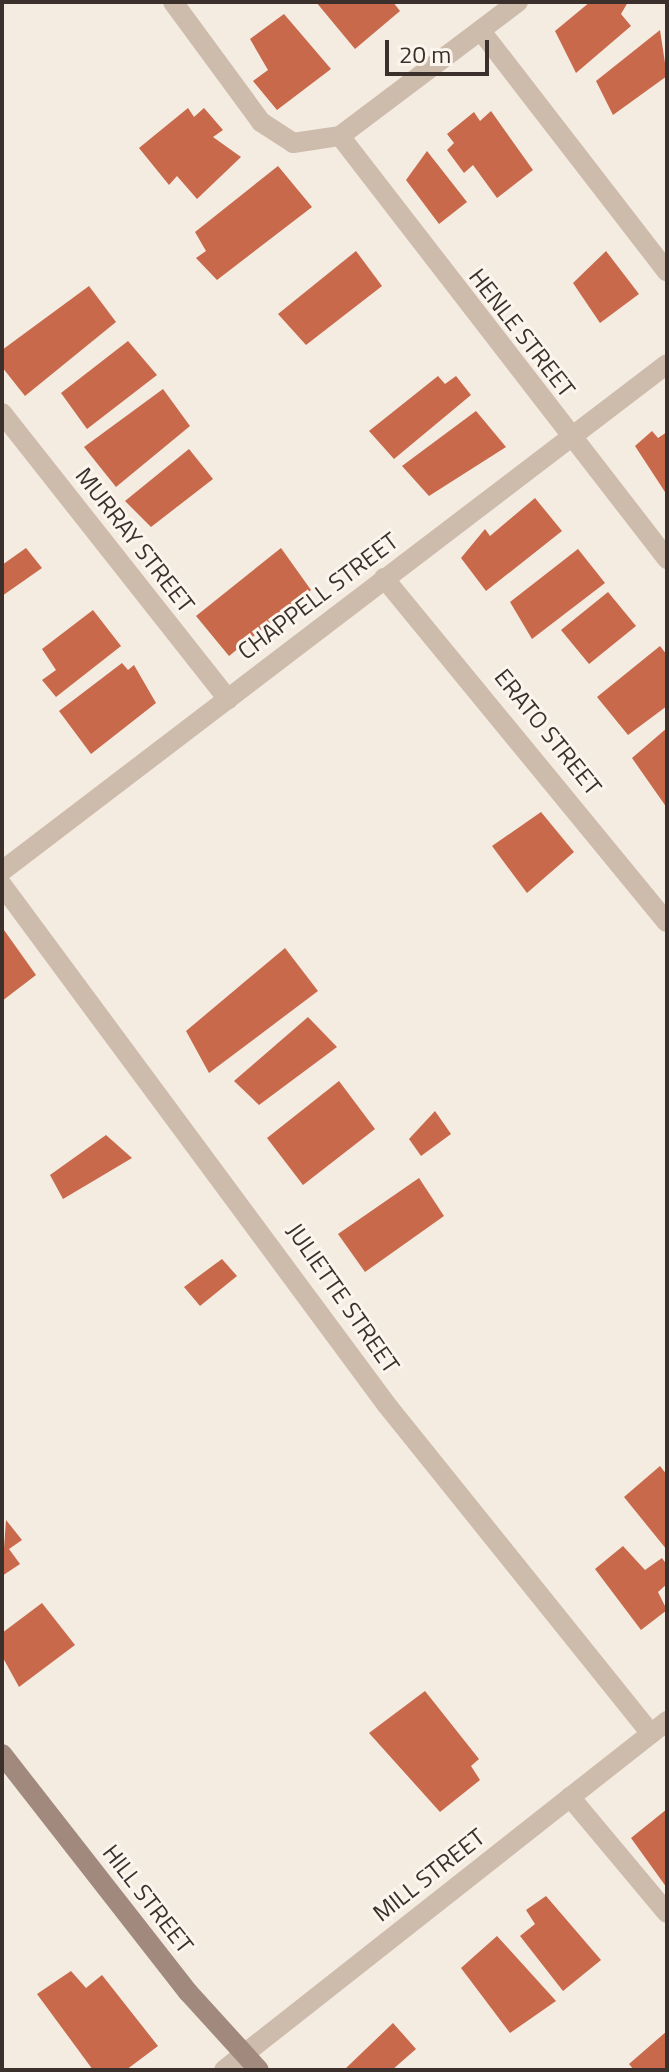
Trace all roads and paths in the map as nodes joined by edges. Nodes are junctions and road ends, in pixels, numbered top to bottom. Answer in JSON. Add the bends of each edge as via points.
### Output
{"nodes":[{"id":1,"x":173,"y":2,"type":"edge"},
{"id":2,"x":518,"y":2,"type":"edge"},
{"id":3,"x":481,"y":31,"type":"junction"},
{"id":4,"x":340,"y":136,"type":"junction"},
{"id":5,"x":667,"y":272,"type":"edge"},
{"id":6,"x":667,"y":364,"type":"edge"},
{"id":7,"x":2,"y":413,"type":"edge"},
{"id":8,"x":570,"y":437,"type":"junction"},
{"id":9,"x":667,"y":559,"type":"edge"},
{"id":10,"x":384,"y":578,"type":"junction"},
{"id":11,"x":228,"y":699,"type":"junction"},
{"id":12,"x":2,"y":874,"type":"edge"},
{"id":13,"x":667,"y":922,"type":"edge"},
{"id":14,"x":659,"y":1727,"type":"edge"},
{"id":15,"x":2,"y":1754,"type":"edge"},
{"id":16,"x":570,"y":1797,"type":"junction"},
{"id":17,"x":667,"y":1913,"type":"edge"},
{"id":18,"x":244,"y":2054,"type":"junction"},
{"id":19,"x":224,"y":2070,"type":"edge"},
{"id":20,"x":259,"y":2070,"type":"edge"}],
"edges":[{"from":1,"to":4,"type":"street","via":[[277,139]]},
{"from":2,"to":3,"type":"street"},
{"from":3,"to":4,"type":"street"},
{"from":3,"to":5,"type":"street"},
{"from":4,"to":8,"type":"street","name":"HENLE STREET"},
{"from":6,"to":8,"type":"street","name":"CHAPPELL STREET"},
{"from":7,"to":11,"type":"street","name":"MURRAY STREET"},
{"from":8,"to":9,"type":"street","name":"HENLE STREET"},
{"from":8,"to":10,"type":"street","name":"CHAPPELL STREET"},
{"from":10,"to":11,"type":"street","name":"CHAPPELL STREET"},
{"from":10,"to":13,"type":"street","name":"ERATO STREET"},
{"from":11,"to":12,"type":"street","name":"CHAPPELL STREET"},
{"from":12,"to":14,"type":"street","name":"JULIETTE STREET","via":[[386,1404]]},
{"from":14,"to":16,"type":"street","name":"MILL STREET"},
{"from":15,"to":18,"type":"street","name":"HILL STREET"},
{"from":16,"to":17,"type":"street"},
{"from":16,"to":18,"type":"street","name":"MILL STREET"},
{"from":18,"to":19,"type":"street","name":"MILL STREET"},
{"from":18,"to":20,"type":"street","name":"HILL STREET"}]}
